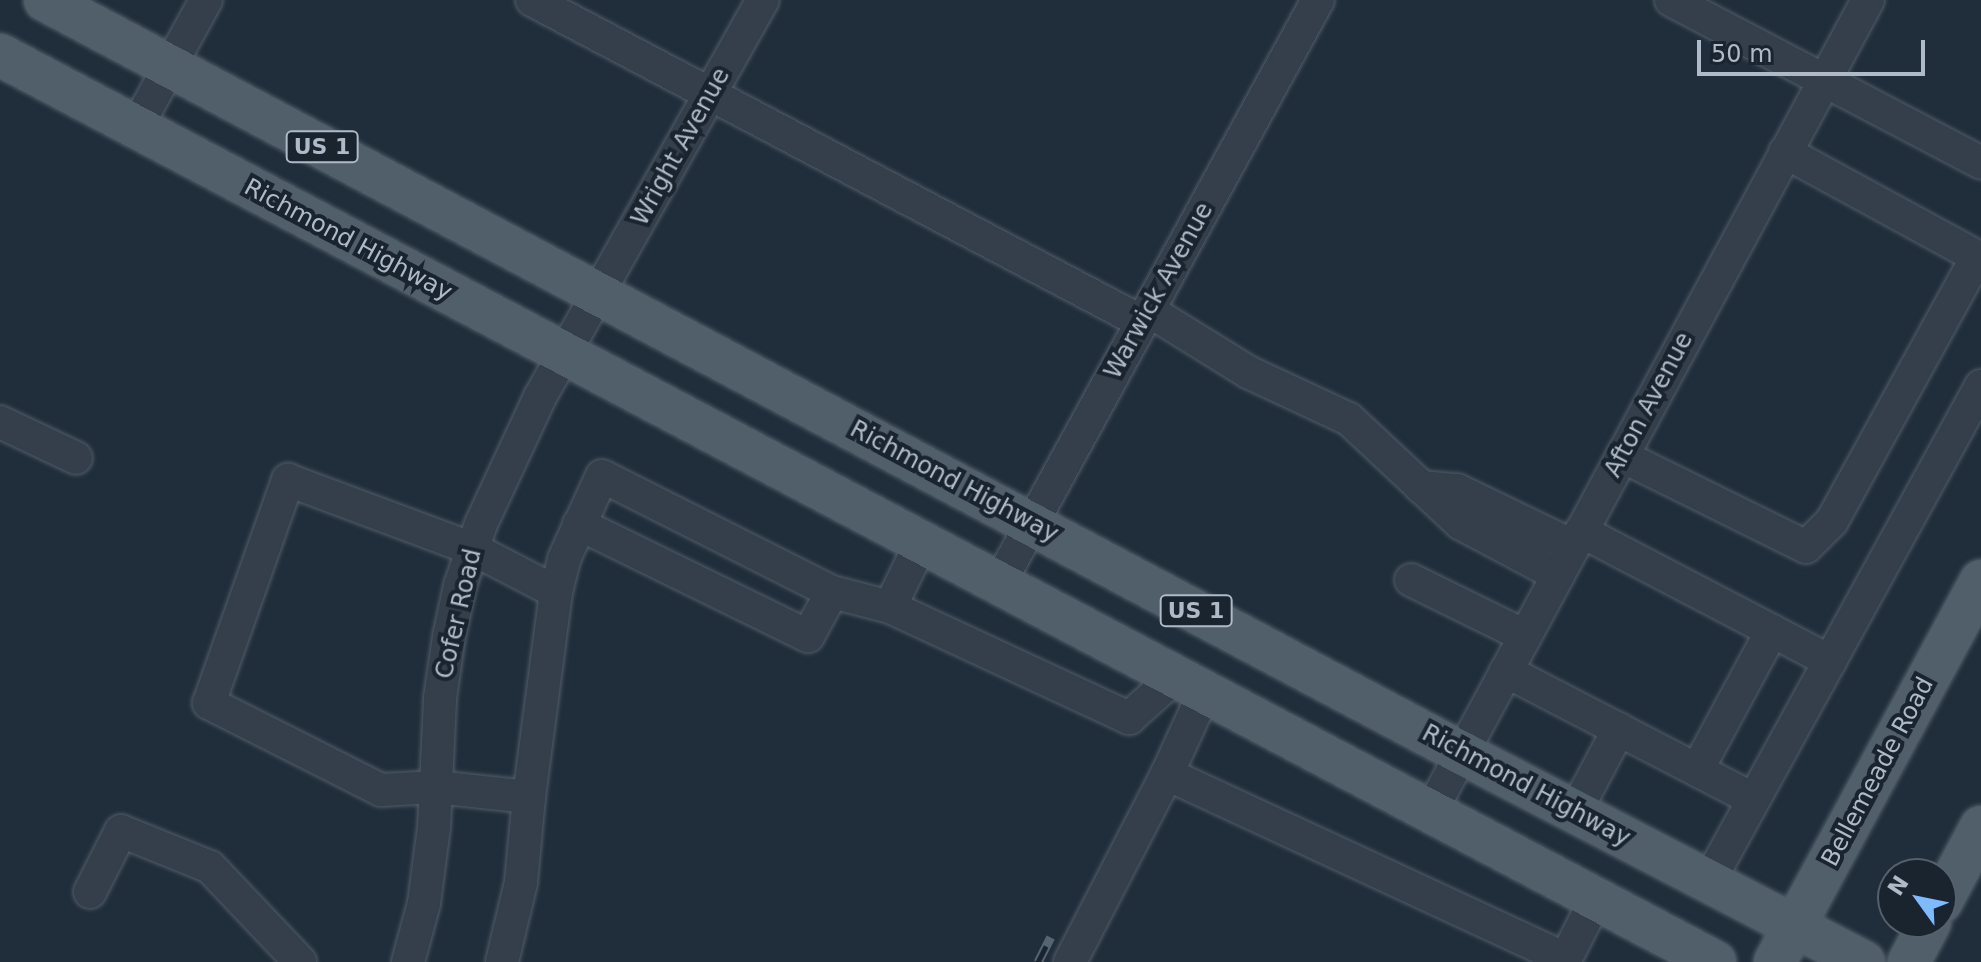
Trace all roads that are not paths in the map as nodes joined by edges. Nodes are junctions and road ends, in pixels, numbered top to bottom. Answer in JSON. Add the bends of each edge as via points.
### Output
{"nodes":[{"id":1,"x":45,"y":0,"type":"edge"},
{"id":2,"x":206,"y":0,"type":"edge"},
{"id":3,"x":532,"y":0,"type":"edge"},
{"id":4,"x":763,"y":0,"type":"edge"},
{"id":5,"x":1318,"y":0,"type":"edge"},
{"id":6,"x":1671,"y":0,"type":"edge"},
{"id":7,"x":1868,"y":0,"type":"edge"},
{"id":8,"x":0,"y":55,"type":"edge"},
{"id":9,"x":169,"y":66,"type":"junction"},
{"id":10,"x":1823,"y":81,"type":"junction"},
{"id":11,"x":710,"y":95,"type":"junction"},
{"id":12,"x":136,"y":128,"type":"junction"},
{"id":13,"x":1785,"y":152,"type":"junction"},
{"id":14,"x":1981,"y":163,"type":"edge"},
{"id":15,"x":1979,"y":258,"type":"edge"},
{"id":16,"x":599,"y":293,"type":"junction"},
{"id":17,"x":1145,"y":316,"type":"junction"},
{"id":18,"x":564,"y":353,"type":"junction"},
{"id":19,"x":1981,"y":386,"type":"edge"},
{"id":20,"x":0,"y":422,"type":"edge"},
{"id":21,"x":1622,"y":456,"type":"junction"},
{"id":22,"x":76,"y":458,"type":"dead end"},
{"id":23,"x":1421,"y":487,"type":"junction"},
{"id":24,"x":1032,"y":523,"type":"junction"},
{"id":25,"x":579,"y":524,"type":"junction"},
{"id":26,"x":1577,"y":539,"type":"junction"},
{"id":27,"x":922,"y":541,"type":"junction"},
{"id":28,"x":473,"y":549,"type":"junction"},
{"id":29,"x":1558,"y":575,"type":"junction"},
{"id":30,"x":1411,"y":580,"type":"dead end"},
{"id":31,"x":1981,"y":581,"type":"edge"},
{"id":32,"x":1000,"y":582,"type":"junction"},
{"id":33,"x":556,"y":592,"type":"junction"},
{"id":34,"x":832,"y":592,"type":"junction"},
{"id":35,"x":890,"y":607,"type":"junction"},
{"id":36,"x":1772,"y":631,"type":"junction"},
{"id":37,"x":1525,"y":636,"type":"junction"},
{"id":38,"x":1830,"y":661,"type":"junction"},
{"id":39,"x":1506,"y":671,"type":"junction"},
{"id":40,"x":1190,"y":684,"type":"junction"},
{"id":41,"x":1619,"y":729,"type":"junction"},
{"id":42,"x":1462,"y":753,"type":"junction"},
{"id":43,"x":1697,"y":770,"type":"junction"},
{"id":44,"x":1167,"y":774,"type":"junction"},
{"id":45,"x":436,"y":787,"type":"junction"},
{"id":46,"x":529,"y":797,"type":"junction"},
{"id":47,"x":1753,"y":799,"type":"junction"},
{"id":48,"x":1431,"y":811,"type":"junction"},
{"id":49,"x":1575,"y":812,"type":"junction"},
{"id":50,"x":1981,"y":827,"type":"edge"},
{"id":51,"x":1957,"y":872,"type":"edge"},
{"id":52,"x":1709,"y":881,"type":"junction"},
{"id":53,"x":90,"y":892,"type":"dead end"},
{"id":54,"x":1596,"y":899,"type":"junction"},
{"id":55,"x":1795,"y":926,"type":"junction"},
{"id":56,"x":1922,"y":938,"type":"edge"},
{"id":57,"x":1565,"y":961,"type":"edge"},
{"id":58,"x":300,"y":962,"type":"edge"},
{"id":59,"x":408,"y":962,"type":"edge"},
{"id":60,"x":502,"y":962,"type":"edge"},
{"id":61,"x":1070,"y":962,"type":"edge"},
{"id":62,"x":1715,"y":962,"type":"edge"},
{"id":63,"x":1775,"y":962,"type":"edge"},
{"id":64,"x":1864,"y":962,"type":"edge"},
{"id":65,"x":1909,"y":962,"type":"edge"}],
"edges":[{"from":1,"to":9,"type":"main road","name":"Richmond Highway","number":"US 1"},
{"from":2,"to":9,"type":"street"},
{"from":3,"to":11,"type":"street"},
{"from":4,"to":11,"type":"street","name":"Wright Avenue"},
{"from":5,"to":17,"type":"street","name":"Warwick Avenue"},
{"from":6,"to":10,"type":"street"},
{"from":7,"to":10,"type":"street","name":"Afton Avenue"},
{"from":8,"to":12,"type":"main road","name":"Richmond Highway","number":"US 1"},
{"from":9,"to":12,"type":"street"},
{"from":9,"to":16,"type":"main road","name":"Richmond Highway","number":"US 1"},
{"from":10,"to":13,"type":"street","name":"Afton Avenue"},
{"from":10,"to":14,"type":"street"},
{"from":11,"to":16,"type":"street","name":"Wright Avenue"},
{"from":11,"to":17,"type":"street"},
{"from":12,"to":18,"type":"main road","name":"Richmond Highway","number":"US 1"},
{"from":13,"to":15,"type":"street"},
{"from":13,"to":21,"type":"street","name":"Afton Avenue"},
{"from":15,"to":21,"type":"street","via":[[1832,521],[1806,547]]},
{"from":16,"to":18,"type":"street","name":"Cofer Road"},
{"from":16,"to":24,"type":"main road","name":"Richmond Highway","number":"US 1"},
{"from":17,"to":23,"type":"street","via":[[1349,419]]},
{"from":17,"to":24,"type":"street","name":"Warwick Avenue"},
{"from":18,"to":27,"type":"main road","name":"Richmond Highway","number":"US 1"},
{"from":18,"to":28,"type":"street","name":"Cofer Road","via":[[506,465]]},
{"from":19,"to":38,"type":"street"},
{"from":20,"to":22,"type":"street"},
{"from":21,"to":26,"type":"street","name":"Afton Avenue"},
{"from":23,"to":26,"type":"street","via":[[1457,490]]},
{"from":23,"to":29,"type":"street","via":[[1460,523]]},
{"from":24,"to":32,"type":"street","name":"Warwick Avenue"},
{"from":24,"to":42,"type":"main road","name":"Richmond Highway","number":"US 1"},
{"from":25,"to":33,"type":"street"},
{"from":25,"to":34,"type":"street","via":[[808,636]]},
{"from":25,"to":34,"type":"street","via":[[602,476]]},
{"from":26,"to":29,"type":"street","name":"Afton Avenue"},
{"from":26,"to":36,"type":"street"},
{"from":27,"to":32,"type":"main road","name":"Richmond Highway","number":"US 1"},
{"from":27,"to":35,"type":"street"},
{"from":28,"to":33,"type":"street"},
{"from":28,"to":45,"type":"street","name":"Cofer Road","via":[[449,637]]},
{"from":28,"to":45,"type":"street","via":[[288,480],[209,703],[381,790]]},
{"from":29,"to":37,"type":"street","name":"Afton Avenue"},
{"from":30,"to":37,"type":"street"},
{"from":31,"to":55,"type":"main road","name":"Bellemeade Road"},
{"from":32,"to":40,"type":"main road","name":"Richmond Highway","number":"US 1"},
{"from":33,"to":46,"type":"street"},
{"from":34,"to":35,"type":"street"},
{"from":35,"to":40,"type":"street","via":[[1129,718]]},
{"from":36,"to":38,"type":"street"},
{"from":36,"to":43,"type":"street"},
{"from":37,"to":39,"type":"street","name":"Afton Avenue"},
{"from":38,"to":47,"type":"street"},
{"from":39,"to":41,"type":"street"},
{"from":39,"to":42,"type":"street","name":"Afton Avenue"},
{"from":40,"to":44,"type":"street"},
{"from":40,"to":48,"type":"main road","name":"Richmond Highway","number":"US 1"},
{"from":41,"to":43,"type":"street"},
{"from":41,"to":49,"type":"street"},
{"from":42,"to":48,"type":"street","name":"Afton Avenue"},
{"from":42,"to":49,"type":"main road","name":"Richmond Highway","number":"US 1"},
{"from":43,"to":47,"type":"street"},
{"from":44,"to":57,"type":"street"},
{"from":44,"to":61,"type":"street"},
{"from":45,"to":46,"type":"street"},
{"from":45,"to":59,"type":"street","name":"Cofer Road","via":[[424,903]]},
{"from":46,"to":60,"type":"street","via":[[521,882]]},
{"from":47,"to":52,"type":"street"},
{"from":48,"to":54,"type":"main road","name":"Richmond Highway","number":"US 1"},
{"from":49,"to":52,"type":"main road","name":"Richmond Highway","number":"US 1"},
{"from":50,"to":51,"type":"main road"},
{"from":52,"to":55,"type":"main road","name":"Richmond Highway","number":"US 1"},
{"from":53,"to":58,"type":"street","via":[[121,831],[210,867]]},
{"from":54,"to":57,"type":"street"},
{"from":54,"to":62,"type":"main road","name":"Richmond Highway","number":"US 1"},
{"from":55,"to":63,"type":"main road","name":"Bellemeade Road"},
{"from":55,"to":64,"type":"main road","name":"Richmond Highway","number":"US 1"},
{"from":56,"to":65,"type":"main road"}]}
